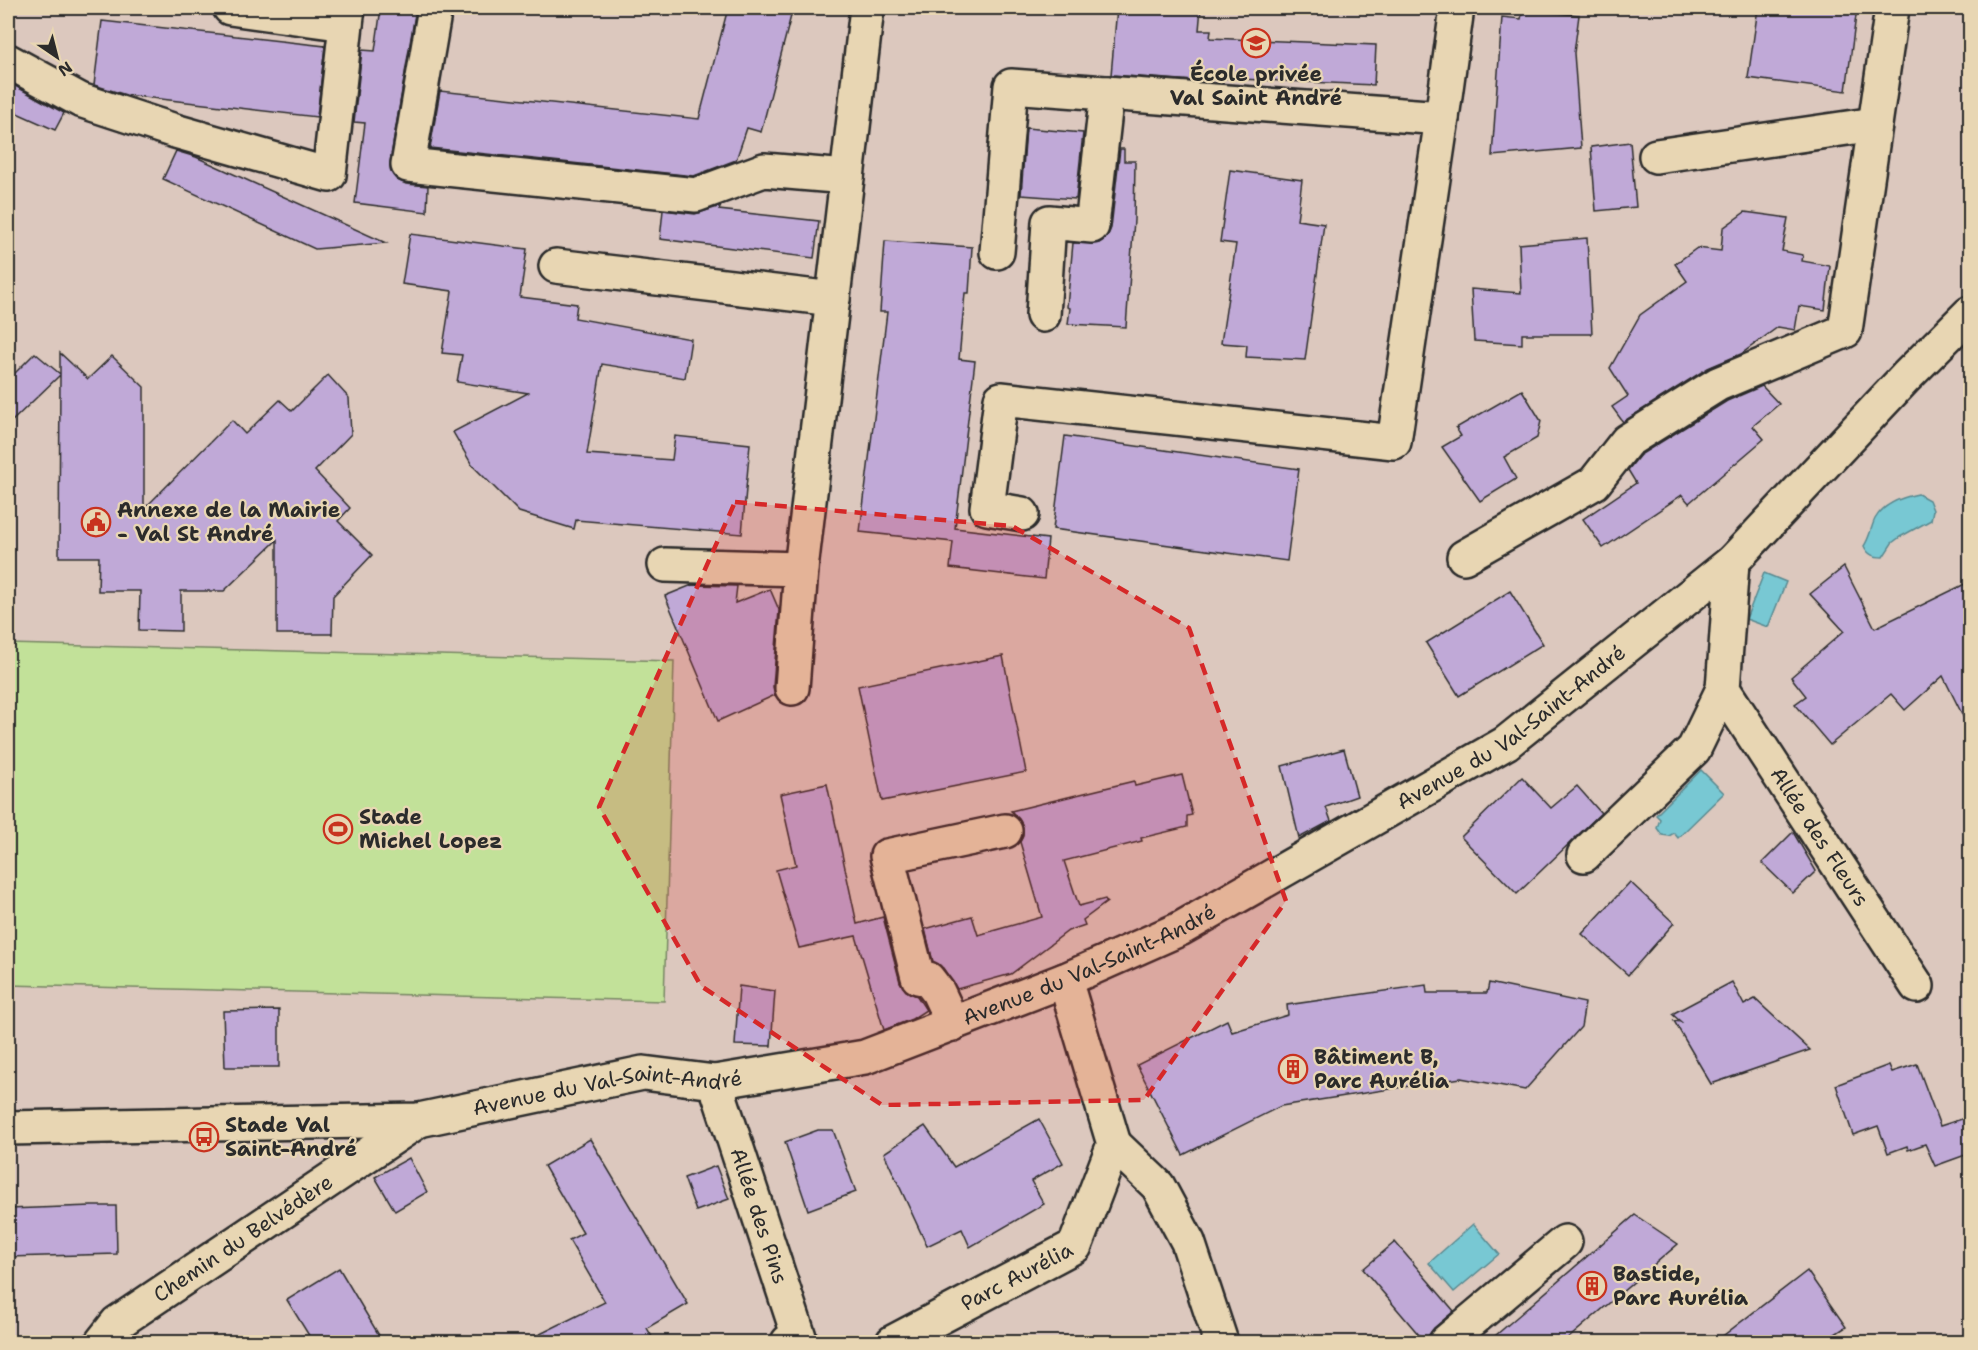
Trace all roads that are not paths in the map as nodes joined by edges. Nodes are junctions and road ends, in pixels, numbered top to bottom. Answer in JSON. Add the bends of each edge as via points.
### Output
{"nodes":[{"id":1,"x":230,"y":8,"type":"edge"},
{"id":2,"x":435,"y":8,"type":"edge"},
{"id":3,"x":867,"y":8,"type":"edge"},
{"id":4,"x":1457,"y":8,"type":"edge"},
{"id":5,"x":1892,"y":8,"type":"edge"},
{"id":6,"x":347,"y":16,"type":"edge"},
{"id":7,"x":8,"y":61,"type":"edge"},
{"id":8,"x":1107,"y":93,"type":"junction"},
{"id":9,"x":1442,"y":118,"type":"junction"},
{"id":10,"x":1875,"y":124,"type":"junction"},
{"id":11,"x":1656,"y":156,"type":"dead end"},
{"id":12,"x":847,"y":177,"type":"junction"},
{"id":13,"x":997,"y":252,"type":"dead end"},
{"id":14,"x":556,"y":266,"type":"dead end"},
{"id":15,"x":833,"y":299,"type":"junction"},
{"id":16,"x":1971,"y":313,"type":"edge"},
{"id":17,"x":1043,"y":315,"type":"dead end"},
{"id":18,"x":1022,"y":514,"type":"dead end"},
{"id":19,"x":1464,"y":557,"type":"dead end"},
{"id":20,"x":1732,"y":562,"type":"junction"},
{"id":21,"x":665,"y":565,"type":"dead end"},
{"id":22,"x":801,"y":569,"type":"junction"},
{"id":23,"x":792,"y":688,"type":"dead end"},
{"id":24,"x":1723,"y":689,"type":"junction"},
{"id":25,"x":1005,"y":831,"type":"dead end"},
{"id":26,"x":1584,"y":855,"type":"dead end"},
{"id":27,"x":1065,"y":981,"type":"junction"},
{"id":28,"x":1917,"y":986,"type":"dead end"},
{"id":29,"x":953,"y":1024,"type":"junction"},
{"id":30,"x":715,"y":1082,"type":"junction"},
{"id":31,"x":418,"y":1120,"type":"junction"},
{"id":32,"x":8,"y":1128,"type":"edge"},
{"id":33,"x":1114,"y":1144,"type":"junction"},
{"id":34,"x":1565,"y":1242,"type":"dead end"},
{"id":35,"x":102,"y":1342,"type":"edge"},
{"id":36,"x":788,"y":1342,"type":"edge"},
{"id":37,"x":893,"y":1342,"type":"edge"},
{"id":38,"x":1221,"y":1342,"type":"edge"},
{"id":39,"x":1446,"y":1342,"type":"edge"}],
"edges":[{"from":1,"to":6,"type":"street"},
{"from":2,"to":12,"type":"street","via":[[408,165],[696,195],[764,170]]},
{"from":3,"to":12,"type":"street"},
{"from":4,"to":9,"type":"street"},
{"from":5,"to":10,"type":"street"},
{"from":6,"to":7,"type":"street","via":[[329,175],[80,100]]},
{"from":8,"to":9,"type":"street"},
{"from":8,"to":13,"type":"street","via":[[1011,86]]},
{"from":8,"to":17,"type":"street","via":[[1092,226],[1049,222]]},
{"from":9,"to":18,"type":"street","via":[[1394,442],[1001,399],[987,508]]},
{"from":10,"to":11,"type":"street"},
{"from":10,"to":19,"type":"street","via":[[1845,330],[1718,384],[1627,441],[1594,483]]},
{"from":12,"to":15,"type":"street"},
{"from":14,"to":15,"type":"street"},
{"from":15,"to":22,"type":"street"},
{"from":16,"to":20,"type":"street","name":"Avenue du Val-Saint-André"},
{"from":20,"to":24,"type":"street"},
{"from":20,"to":27,"type":"street","name":"Avenue du Val-Saint-André","via":[[1506,743],[1180,929]]},
{"from":21,"to":22,"type":"street"},
{"from":22,"to":23,"type":"street"},
{"from":24,"to":26,"type":"street","via":[[1694,749]]},
{"from":24,"to":28,"type":"street","name":"Allée des Fleurs"},
{"from":25,"to":29,"type":"street","via":[[886,856],[918,977],[933,985]]},
{"from":27,"to":29,"type":"street","name":"Avenue du Val-Saint-André"},
{"from":27,"to":33,"type":"street"},
{"from":29,"to":30,"type":"street","name":"Avenue du Val-Saint-André","via":[[865,1057]]},
{"from":30,"to":31,"type":"street","name":"Avenue du Val-Saint-André","via":[[643,1073]]},
{"from":30,"to":36,"type":"street","name":"Allée des Pins","via":[[799,1337]]},
{"from":31,"to":32,"type":"street","name":"Avenue du Val-Saint-André"},
{"from":31,"to":35,"type":"street","name":"Chemin du Belvédère","via":[[117,1323]]},
{"from":33,"to":37,"type":"street","name":"Parc Aurélia","via":[[1076,1246]]},
{"from":33,"to":38,"type":"street","via":[[1158,1186],[1188,1242]]},
{"from":34,"to":39,"type":"street"}]}
